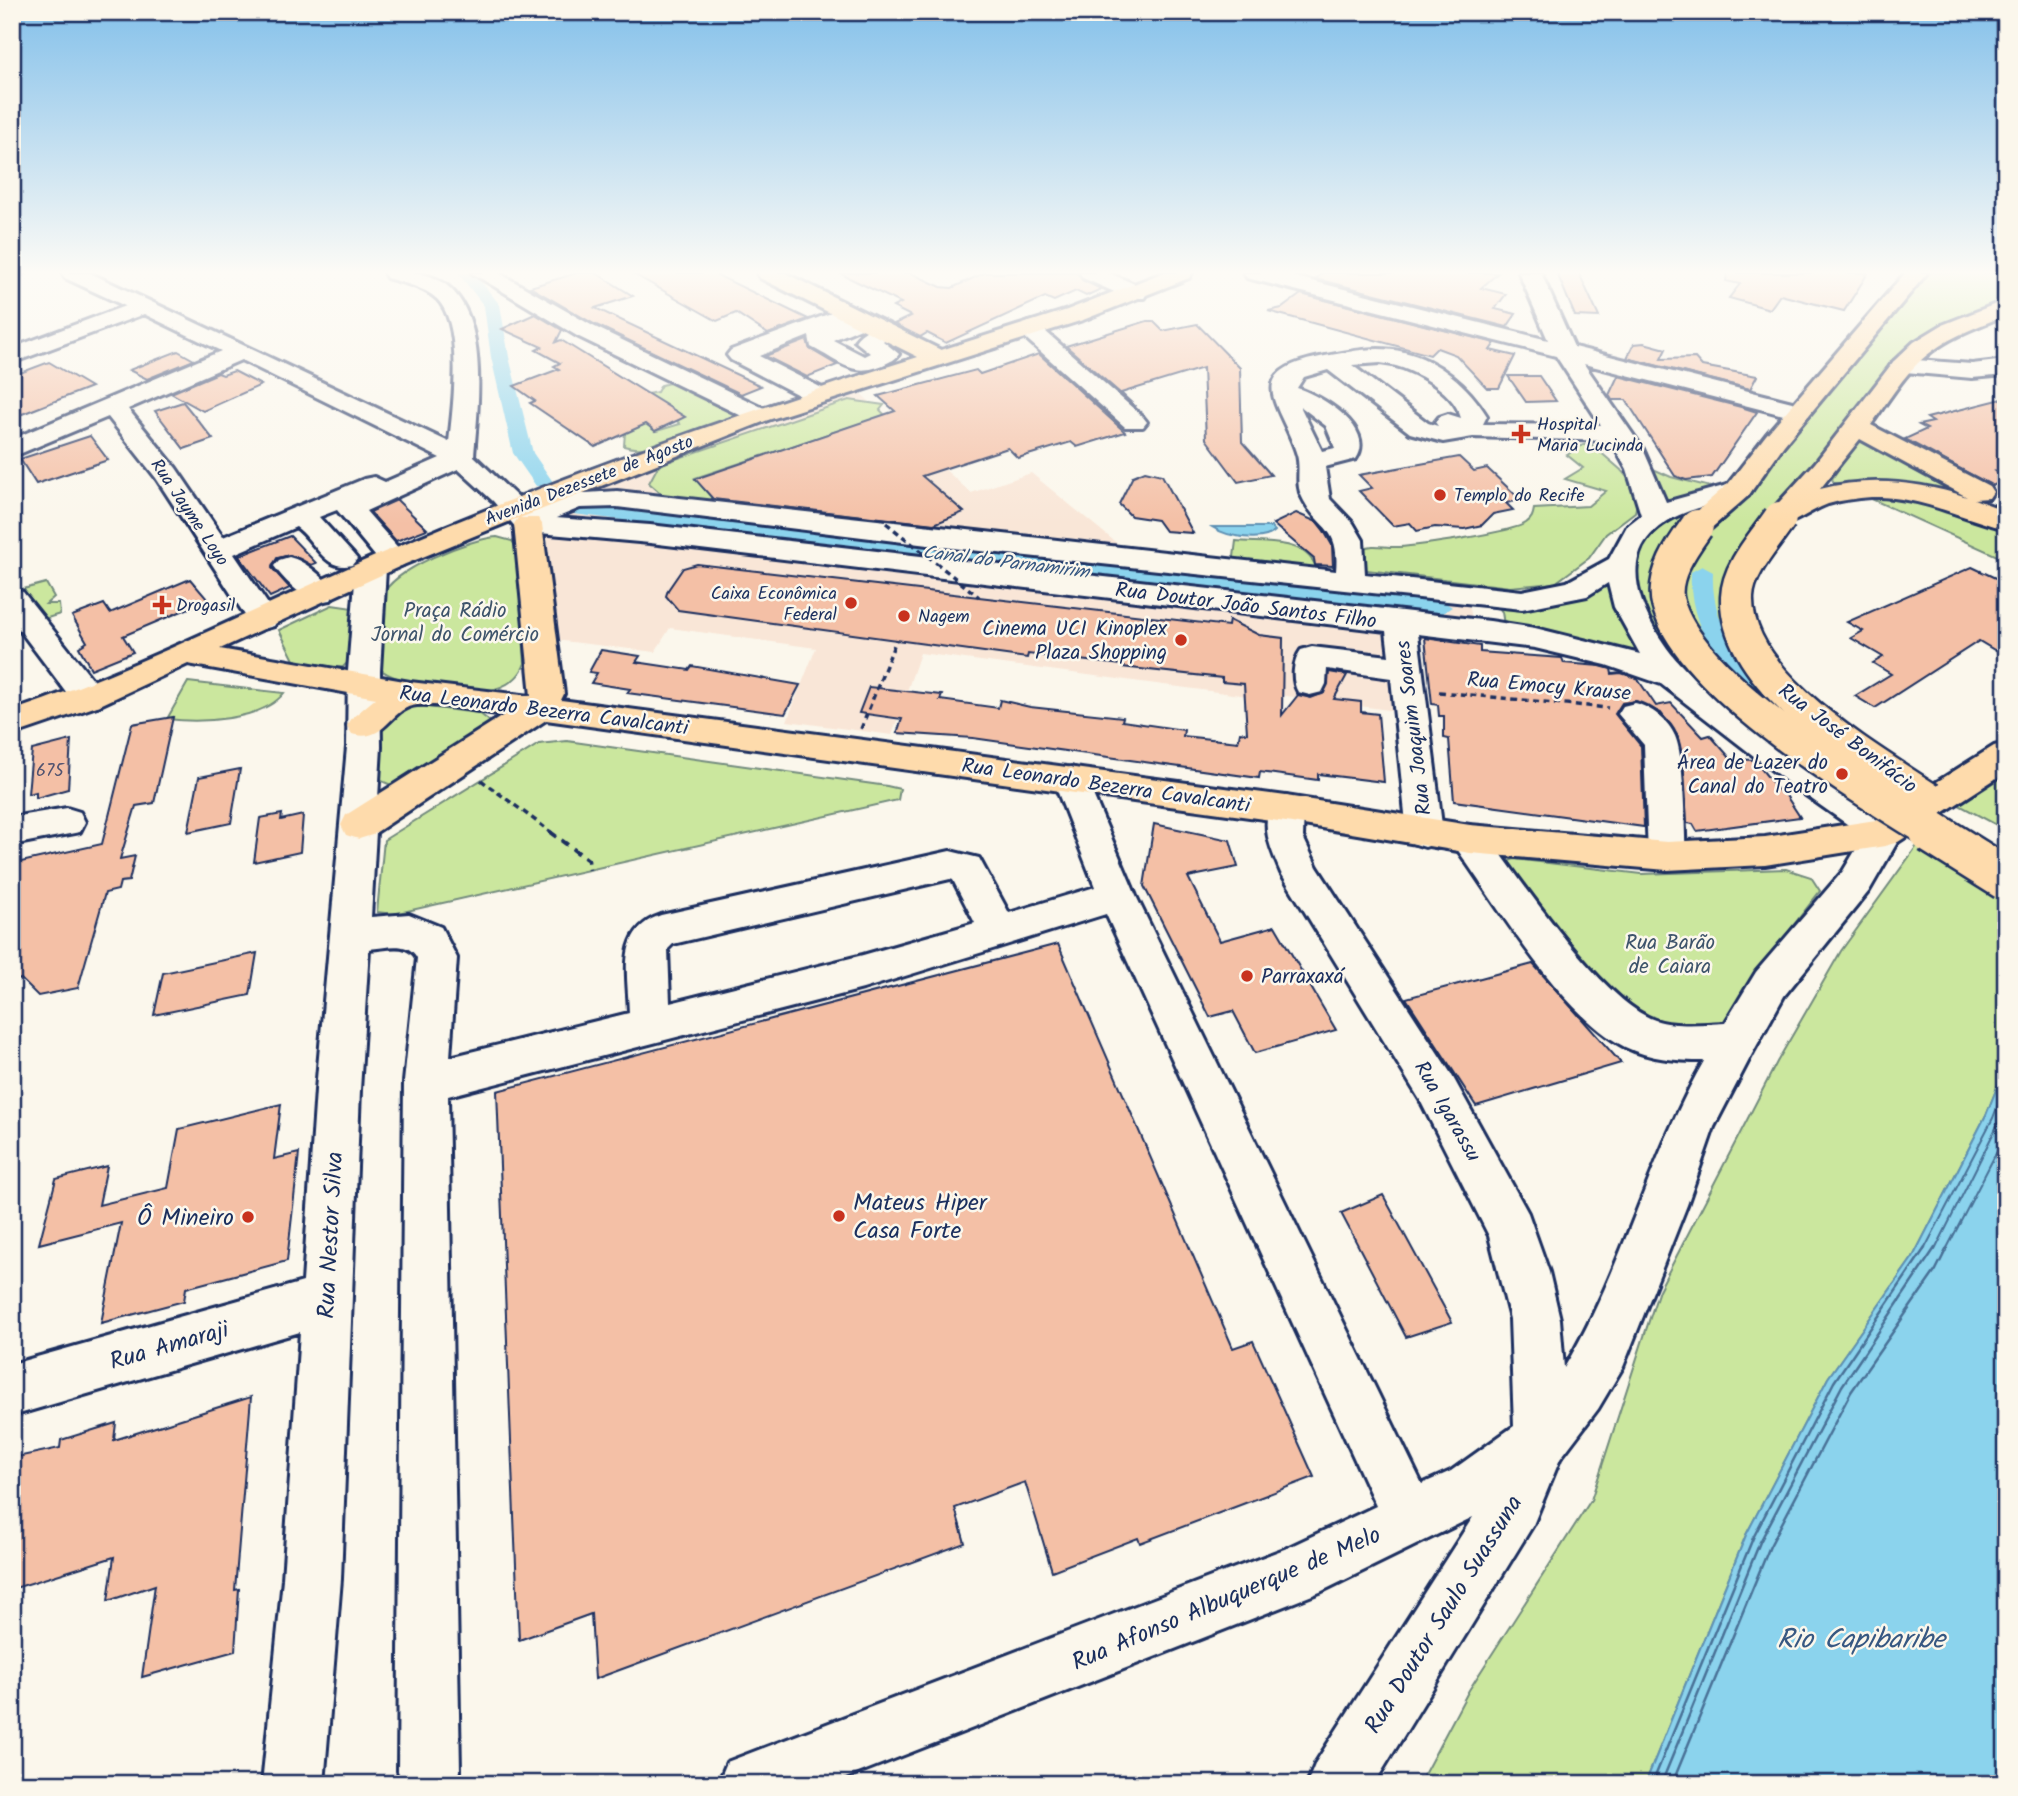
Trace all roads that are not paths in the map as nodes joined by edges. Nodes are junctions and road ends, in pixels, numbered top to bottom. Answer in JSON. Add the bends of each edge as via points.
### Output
{"nodes":[{"id":1,"x":229,"y":357,"type":"edge"},
{"id":2,"x":254,"y":357,"type":"edge"},
{"id":3,"x":464,"y":357,"type":"edge"},
{"id":4,"x":638,"y":357,"type":"edge"},
{"id":5,"x":743,"y":357,"type":"edge"},
{"id":6,"x":847,"y":357,"type":"edge"},
{"id":7,"x":881,"y":357,"type":"edge"},
{"id":8,"x":943,"y":357,"type":"edge"},
{"id":9,"x":1060,"y":357,"type":"edge"},
{"id":10,"x":1574,"y":357,"type":"joint"},
{"id":11,"x":1845,"y":357,"type":"edge"},
{"id":12,"x":1912,"y":357,"type":"edge"},
{"id":13,"x":939,"y":358,"type":"joint"},
{"id":14,"x":1333,"y":362,"type":"junction"},
{"id":15,"x":1902,"y":366,"type":"junction"},
{"id":16,"x":2001,"y":370,"type":"edge"},
{"id":17,"x":1286,"y":392,"type":"junction"},
{"id":18,"x":819,"y":396,"type":"junction"},
{"id":19,"x":1953,"y":397,"type":"dead end"},
{"id":20,"x":465,"y":402,"type":"junction"},
{"id":21,"x":114,"y":408,"type":"junction"},
{"id":22,"x":1799,"y":411,"type":"junction"},
{"id":23,"x":759,"y":415,"type":"junction"},
{"id":24,"x":1134,"y":422,"type":"dead end"},
{"id":25,"x":394,"y":423,"type":"junction"},
{"id":26,"x":1856,"y":427,"type":"junction"},
{"id":27,"x":1468,"y":431,"type":"junction"},
{"id":28,"x":1619,"y":433,"type":"junction"},
{"id":29,"x":12,"y":449,"type":"edge"},
{"id":30,"x":655,"y":453,"type":"junction"},
{"id":31,"x":456,"y":456,"type":"junction"},
{"id":32,"x":1312,"y":462,"type":"junction"},
{"id":33,"x":1640,"y":463,"type":"junction"},
{"id":34,"x":1731,"y":491,"type":"junction"},
{"id":35,"x":655,"y":503,"type":"junction"},
{"id":36,"x":2006,"y":507,"type":"edge"},
{"id":37,"x":539,"y":515,"type":"junction"},
{"id":38,"x":1655,"y":515,"type":"junction"},
{"id":39,"x":298,"y":516,"type":"junction"},
{"id":40,"x":1780,"y":517,"type":"junction"},
{"id":41,"x":2006,"y":521,"type":"edge"},
{"id":42,"x":216,"y":551,"type":"junction"},
{"id":43,"x":342,"y":559,"type":"dead end"},
{"id":44,"x":382,"y":564,"type":"junction"},
{"id":45,"x":1619,"y":565,"type":"junction"},
{"id":46,"x":289,"y":566,"type":"dead end"},
{"id":47,"x":1350,"y":582,"type":"junction"},
{"id":48,"x":320,"y":593,"type":"junction"},
{"id":49,"x":1483,"y":598,"type":"junction"},
{"id":50,"x":12,"y":599,"type":"edge"},
{"id":51,"x":263,"y":619,"type":"junction"},
{"id":52,"x":1401,"y":623,"type":"junction"},
{"id":53,"x":1490,"y":631,"type":"junction"},
{"id":54,"x":187,"y":654,"type":"junction"},
{"id":55,"x":544,"y":667,"type":"junction"},
{"id":56,"x":293,"y":674,"type":"junction"},
{"id":57,"x":1672,"y":676,"type":"junction"},
{"id":58,"x":1408,"y":679,"type":"junction"},
{"id":59,"x":1310,"y":684,"type":"dead end"},
{"id":60,"x":88,"y":697,"type":"junction"},
{"id":61,"x":485,"y":702,"type":"junction"},
{"id":62,"x":364,"y":706,"type":"junction"},
{"id":63,"x":540,"y":708,"type":"junction"},
{"id":64,"x":1635,"y":714,"type":"road end"},
{"id":65,"x":12,"y":723,"type":"edge"},
{"id":66,"x":2006,"y":755,"type":"edge"},
{"id":67,"x":1071,"y":780,"type":"junction"},
{"id":68,"x":1286,"y":809,"type":"junction"},
{"id":69,"x":66,"y":822,"type":"dead end"},
{"id":70,"x":359,"y":825,"type":"junction"},
{"id":71,"x":12,"y":831,"type":"edge"},
{"id":72,"x":1425,"y":832,"type":"junction"},
{"id":73,"x":1885,"y":832,"type":"junction"},
{"id":74,"x":1470,"y":839,"type":"junction"},
{"id":75,"x":2006,"y":852,"type":"edge"},
{"id":76,"x":1667,"y":856,"type":"junction"},
{"id":77,"x":2006,"y":879,"type":"edge"},
{"id":78,"x":1117,"y":896,"type":"junction"},
{"id":79,"x":999,"y":932,"type":"junction"},
{"id":80,"x":349,"y":935,"type":"junction"},
{"id":81,"x":650,"y":1026,"type":"junction"},
{"id":82,"x":1737,"y":1041,"type":"junction"},
{"id":83,"x":426,"y":1082,"type":"junction"},
{"id":84,"x":326,"y":1300,"type":"junction"},
{"id":85,"x":12,"y":1390,"type":"edge"},
{"id":86,"x":1541,"y":1440,"type":"junction"},
{"id":87,"x":1410,"y":1520,"type":"junction"},
{"id":88,"x":429,"y":1771,"type":"dead end"},
{"id":89,"x":293,"y":1784,"type":"edge"},
{"id":90,"x":749,"y":1784,"type":"edge"},
{"id":91,"x":1338,"y":1784,"type":"edge"}],
"edges":[{"from":1,"to":21,"type":"street"},
{"from":2,"to":25,"type":"street"},
{"from":3,"to":20,"type":"street"},
{"from":4,"to":23,"type":"street"},
{"from":5,"to":18,"type":"street"},
{"from":6,"to":7,"type":"street","via":[[863,365]]},
{"from":8,"to":13,"type":"main road","name":"Avenida Dezessete de Agosto"},
{"from":9,"to":24,"type":"street"},
{"from":10,"to":22,"type":"street"},
{"from":10,"to":28,"type":"street"},
{"from":11,"to":22,"type":"main road","name":"Rua José Bonifácio"},
{"from":12,"to":15,"type":"main road","name":"Rua José Bonifácio"},
{"from":13,"to":18,"type":"main road","name":"Avenida Dezessete de Agosto"},
{"from":14,"to":17,"type":"street","via":[[1290,375]]},
{"from":14,"to":27,"type":"street","via":[[1419,428],[1446,435]]},
{"from":14,"to":27,"type":"street","via":[[1393,357],[1418,366],[1471,408],[1474,424]]},
{"from":15,"to":16,"type":"street"},
{"from":15,"to":26,"type":"main road","name":"Rua José Bonifácio"},
{"from":16,"to":19,"type":"street"},
{"from":17,"to":32,"type":"street"},
{"from":17,"to":32,"type":"street","via":[[1323,406],[1350,446],[1347,453]]},
{"from":18,"to":23,"type":"main road","name":"Avenida Dezessete de Agosto"},
{"from":20,"to":25,"type":"street","via":[[458,414],[445,419]]},
{"from":20,"to":31,"type":"street"},
{"from":21,"to":29,"type":"street"},
{"from":21,"to":42,"type":"street","name":"Rua Jayme Loyo","via":[[167,474]]},
{"from":22,"to":34,"type":"main road","name":"Rua José Bonifácio"},
{"from":23,"to":30,"type":"main road","name":"Avenida Dezessete de Agosto"},
{"from":25,"to":31,"type":"street"},
{"from":26,"to":36,"type":"main road"},
{"from":26,"to":40,"type":"main road","name":"Rua José Bonifácio"},
{"from":27,"to":28,"type":"street"},
{"from":28,"to":33,"type":"street"},
{"from":30,"to":35,"type":"street","via":[[639,478]]},
{"from":30,"to":37,"type":"main road","name":"Avenida Dezessete de Agosto"},
{"from":31,"to":37,"type":"street"},
{"from":31,"to":39,"type":"street"},
{"from":31,"to":44,"type":"street","via":[[352,506]]},
{"from":32,"to":47,"type":"street","via":[[1315,498],[1350,542]]},
{"from":33,"to":34,"type":"street","via":[[1676,479]]},
{"from":33,"to":38,"type":"street"},
{"from":34,"to":38,"type":"street","via":[[1684,501]]},
{"from":34,"to":77,"type":"main road","name":"Rua José Bonifácio","bridge":true,"via":[[1678,552],[1668,602],[1677,630],[1701,660],[1773,723]]},
{"from":35,"to":37,"type":"street","name":"Rua Doutor João Santos Filho","via":[[590,498]]},
{"from":35,"to":47,"type":"street","name":"Rua Doutor João Santos Filho"},
{"from":37,"to":44,"type":"main road","name":"Avenida Dezessete de Agosto"},
{"from":37,"to":52,"type":"street","name":"Rua Doutor João Santos Filho"},
{"from":37,"to":55,"type":"main road"},
{"from":38,"to":45,"type":"street","via":[[1633,537]]},
{"from":39,"to":42,"type":"street"},
{"from":39,"to":43,"type":"street"},
{"from":40,"to":41,"type":"main road","via":[[1807,501],[1875,489],[1954,500]]},
{"from":40,"to":75,"type":"main road","name":"Rua José Bonifácio","bridge":true,"via":[[1746,572],[1737,597],[1742,631],[1763,670],[1796,704]]},
{"from":42,"to":51,"type":"street","name":"Rua Jayme Loyo"},
{"from":44,"to":48,"type":"main road","name":"Avenida Dezessete de Agosto"},
{"from":44,"to":62,"type":"street","name":"Rua Nestor Silva"},
{"from":45,"to":49,"type":"street","name":"Rua Doutor João Santos Filho","via":[[1553,596]]},
{"from":45,"to":57,"type":"street","via":[[1627,608],[1647,646]]},
{"from":46,"to":48,"type":"street"},
{"from":47,"to":49,"type":"street","name":"Rua Doutor João Santos Filho"},
{"from":48,"to":51,"type":"main road","name":"Avenida Dezessete de Agosto"},
{"from":49,"to":53,"type":"street","via":[[1495,622]]},
{"from":50,"to":60,"type":"street"},
{"from":51,"to":54,"type":"main road","name":"Avenida Dezessete de Agosto"},
{"from":51,"to":56,"type":"main road"},
{"from":52,"to":53,"type":"street","name":"Rua Doutor João Santos Filho"},
{"from":52,"to":58,"type":"street","name":"Rua Joaquim Soares"},
{"from":53,"to":57,"type":"street","name":"Rua Doutor João Santos Filho","via":[[1578,647]]},
{"from":54,"to":56,"type":"main road"},
{"from":54,"to":60,"type":"main road","name":"Avenida Dezessete de Agosto"},
{"from":55,"to":61,"type":"main road","via":[[527,683]]},
{"from":55,"to":63,"type":"main road","via":[[548,694]]},
{"from":56,"to":62,"type":"main road"},
{"from":57,"to":73,"type":"street","name":"Rua Doutor João Santos Filho"},
{"from":58,"to":59,"type":"street","via":[[1312,657]]},
{"from":58,"to":72,"type":"street","name":"Rua Joaquim Soares"},
{"from":60,"to":65,"type":"main road","name":"Avenida Dezessete de Agosto"},
{"from":61,"to":62,"type":"main road","name":"Rua Leonardo Bezerra Cavalcanti","via":[[410,693],[380,711]]},
{"from":61,"to":63,"type":"main road","name":"Rua Leonardo Bezerra Cavalcanti"},
{"from":62,"to":70,"type":"street","name":"Rua Nestor Silva"},
{"from":63,"to":67,"type":"main road","name":"Rua Leonardo Bezerra Cavalcanti"},
{"from":63,"to":70,"type":"main road"},
{"from":64,"to":76,"type":"street","via":[[1661,745]]},
{"from":66,"to":73,"type":"main road","name":"Rua Leonardo Bezerra Cavalcanti"},
{"from":67,"to":68,"type":"main road","name":"Rua Leonardo Bezerra Cavalcanti"},
{"from":67,"to":78,"type":"street"},
{"from":68,"to":72,"type":"main road","name":"Rua Leonardo Bezerra Cavalcanti"},
{"from":68,"to":86,"type":"street","name":"Rua Igarassu","via":[[1285,837],[1300,873],[1435,1086],[1511,1229],[1535,1319]]},
{"from":69,"to":71,"type":"street"},
{"from":70,"to":80,"type":"street","name":"Rua Nestor Silva"},
{"from":72,"to":74,"type":"main road","name":"Rua Leonardo Bezerra Cavalcanti"},
{"from":73,"to":76,"type":"main road","name":"Rua Leonardo Bezerra Cavalcanti","via":[[1765,851]]},
{"from":73,"to":82,"type":"street","name":"Rua Afonso Albuquerque de Melo","via":[[1856,881],[1770,984]]},
{"from":74,"to":76,"type":"main road","name":"Rua Leonardo Bezerra Cavalcanti"},
{"from":74,"to":82,"type":"street","via":[[1584,988],[1617,1019],[1642,1034],[1673,1041]]},
{"from":78,"to":79,"type":"street"},
{"from":78,"to":87,"type":"street"},
{"from":79,"to":81,"type":"street"},
{"from":79,"to":81,"type":"street","via":[[966,868],[950,865],[661,931],[648,944]]},
{"from":80,"to":83,"type":"street","via":[[409,930],[427,938],[437,958]]},
{"from":80,"to":84,"type":"street","name":"Rua Nestor Silva"},
{"from":81,"to":83,"type":"street"},
{"from":82,"to":86,"type":"street","name":"Rua Afonso Albuquerque de Melo","via":[[1693,1122],[1605,1349],[1580,1391]]},
{"from":83,"to":88,"type":"street"},
{"from":84,"to":85,"type":"street","name":"Rua Amaraji"},
{"from":84,"to":89,"type":"street","name":"Rua Nestor Silva","via":[[312,1579]]},
{"from":86,"to":87,"type":"street","name":"Rua Afonso Albuquerque de Melo","via":[[1470,1490]]},
{"from":86,"to":91,"type":"street","name":"Rua Doutor Saulo Suassuna","via":[[1513,1505]]},
{"from":87,"to":90,"type":"street","name":"Rua Afonso Albuquerque de Melo","via":[[1287,1577]]}]}
